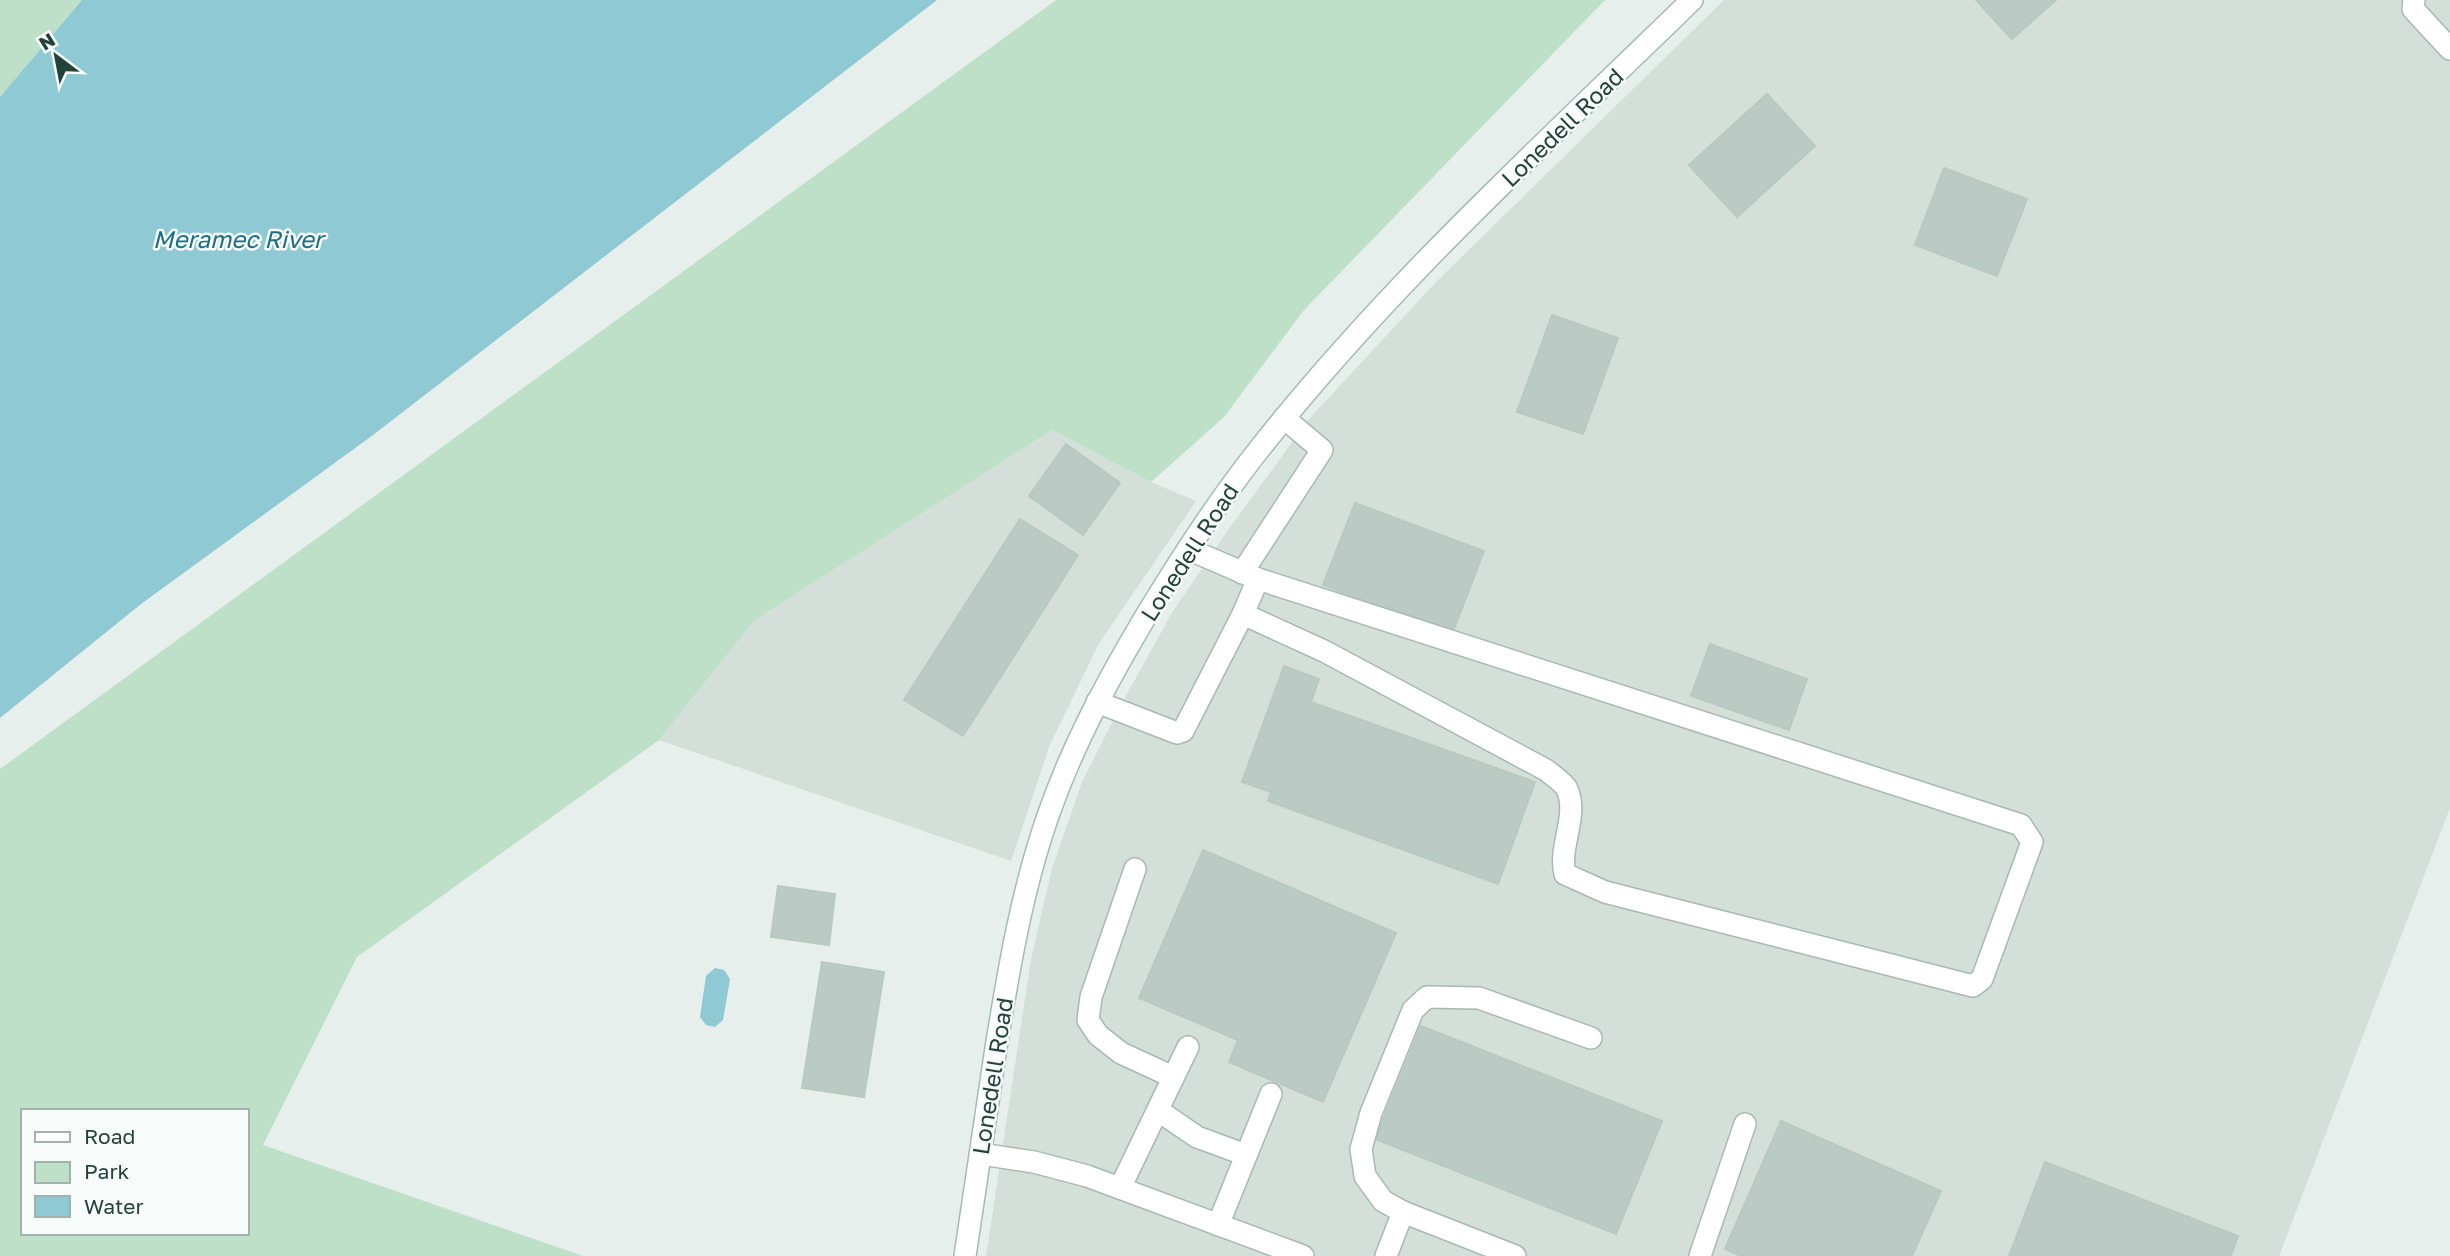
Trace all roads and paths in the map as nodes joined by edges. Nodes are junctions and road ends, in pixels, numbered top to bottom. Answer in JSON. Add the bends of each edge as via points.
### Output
{"nodes":[{"id":1,"x":1692,"y":0,"type":"edge"},
{"id":2,"x":2414,"y":0,"type":"edge"},
{"id":3,"x":2450,"y":49,"type":"edge"},
{"id":4,"x":1284,"y":418,"type":"junction"},
{"id":5,"x":1188,"y":550,"type":"junction"},
{"id":6,"x":1250,"y":576,"type":"junction"},
{"id":7,"x":1243,"y":614,"type":"junction"},
{"id":8,"x":1097,"y":702,"type":"junction"},
{"id":9,"x":1135,"y":869,"type":"dead end"},
{"id":10,"x":1591,"y":1038,"type":"dead end"},
{"id":11,"x":1188,"y":1047,"type":"dead end"},
{"id":12,"x":1173,"y":1077,"type":"junction"},
{"id":13,"x":1271,"y":1094,"type":"dead end"},
{"id":14,"x":1158,"y":1111,"type":"junction"},
{"id":15,"x":1745,"y":1124,"type":"dead end"},
{"id":16,"x":981,"y":1154,"type":"junction"},
{"id":17,"x":1246,"y":1155,"type":"junction"},
{"id":18,"x":1119,"y":1188,"type":"junction"},
{"id":19,"x":1403,"y":1212,"type":"junction"},
{"id":20,"x":1218,"y":1224,"type":"junction"},
{"id":21,"x":965,"y":1256,"type":"edge"},
{"id":22,"x":1304,"y":1256,"type":"edge"},
{"id":23,"x":1386,"y":1256,"type":"edge"},
{"id":24,"x":1515,"y":1256,"type":"edge"},
{"id":25,"x":1700,"y":1256,"type":"edge"}],
"edges":[{"from":1,"to":4,"type":"street","name":"Lonedell Road","via":[[1436,253]]},
{"from":2,"to":3,"type":"street","via":[[2413,9]]},
{"from":4,"to":5,"type":"street","name":"Lonedell Road"},
{"from":4,"to":6,"type":"street","via":[[1322,450]]},
{"from":5,"to":6,"type":"street"},
{"from":5,"to":8,"type":"street","name":"Lonedell Road"},
{"from":6,"to":7,"type":"street"},
{"from":6,"to":7,"type":"street","via":[[2021,825],[2032,842],[1982,979],[1973,986],[1605,892],[1565,874],[1570,809],[1566,787],[1546,770],[1324,651]]},
{"from":7,"to":8,"type":"street","via":[[1183,731],[1177,733]]},
{"from":8,"to":16,"type":"street","name":"Lonedell Road","via":[[1060,783],[1030,873],[1010,965]]},
{"from":9,"to":12,"type":"street","via":[[1091,997],[1088,1020],[1098,1035],[1121,1053]]},
{"from":10,"to":19,"type":"street","via":[[1479,998],[1427,998],[1421,1002],[1413,1010],[1376,1100],[1361,1149],[1365,1176],[1383,1201]]},
{"from":11,"to":12,"type":"street"},
{"from":12,"to":14,"type":"street"},
{"from":13,"to":17,"type":"street"},
{"from":14,"to":17,"type":"street","via":[[1197,1138]]},
{"from":14,"to":18,"type":"street"},
{"from":15,"to":25,"type":"street"},
{"from":16,"to":18,"type":"street","via":[[1059,1168]]},
{"from":16,"to":21,"type":"street","name":"Lonedell Road"},
{"from":17,"to":20,"type":"street"},
{"from":18,"to":20,"type":"street"},
{"from":19,"to":23,"type":"street"},
{"from":19,"to":24,"type":"street"},
{"from":20,"to":22,"type":"street"}]}
